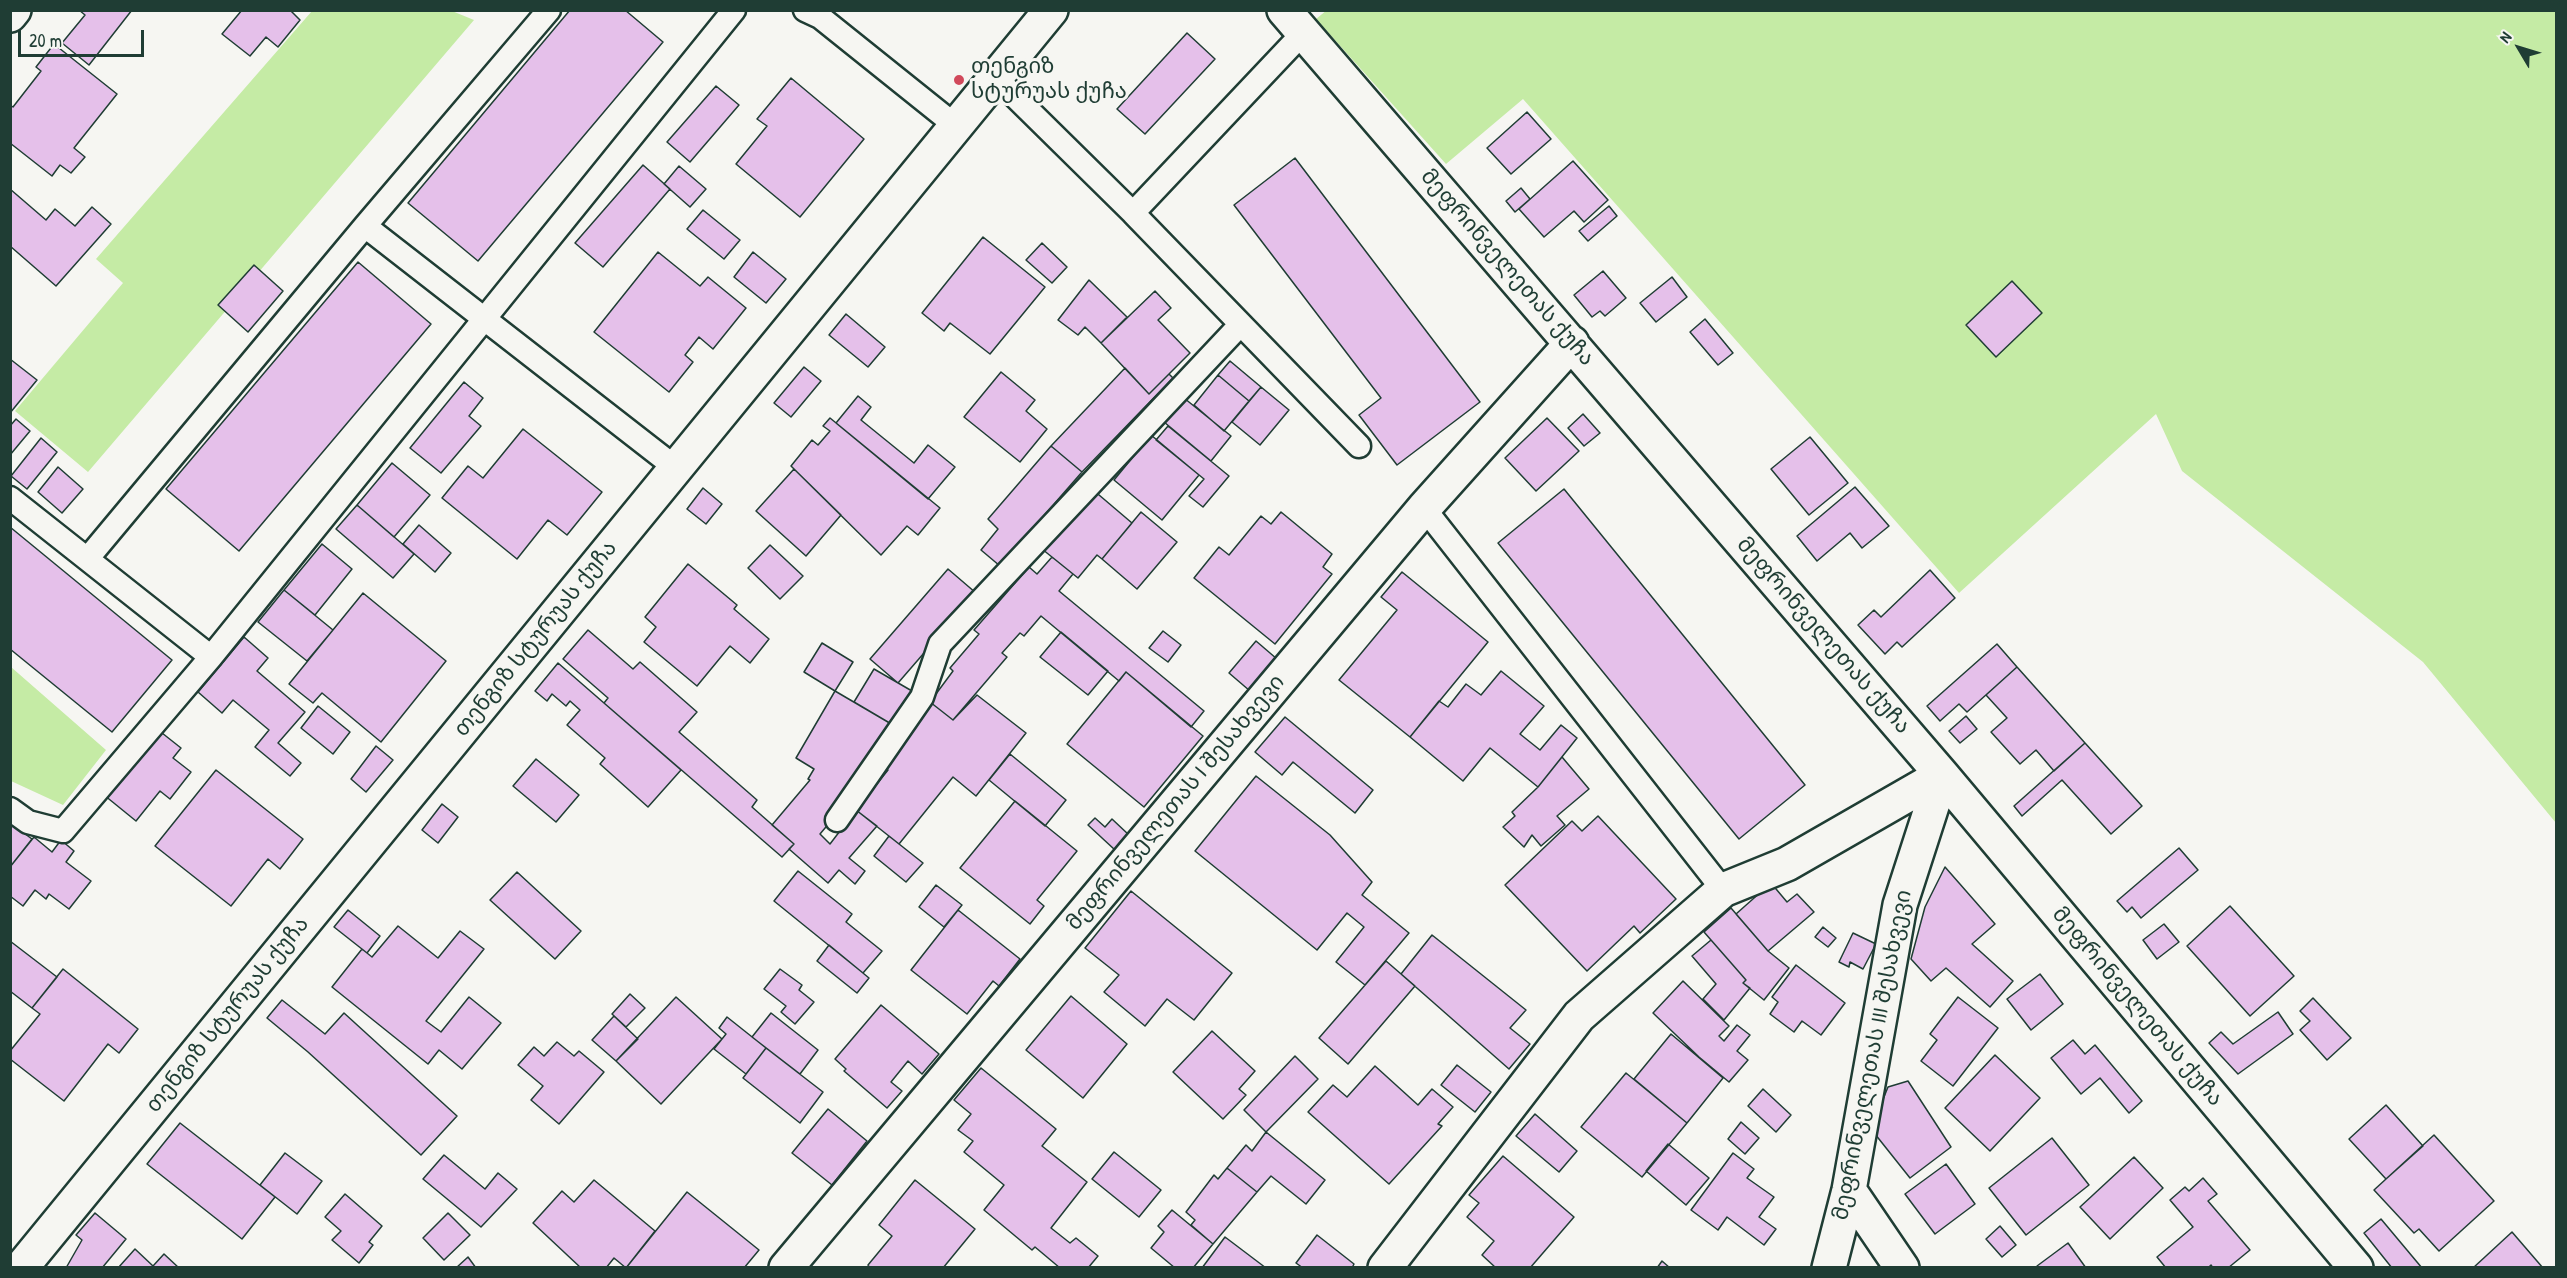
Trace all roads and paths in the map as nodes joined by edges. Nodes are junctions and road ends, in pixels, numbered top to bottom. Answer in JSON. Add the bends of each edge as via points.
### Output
{"nodes":[{"id":1,"x":14,"y":10,"type":"edge"},
{"id":2,"x":549,"y":10,"type":"edge"},
{"id":3,"x":734,"y":10,"type":"edge"},
{"id":4,"x":805,"y":10,"type":"edge"},
{"id":5,"x":1051,"y":10,"type":"edge"},
{"id":6,"x":10,"y":15,"type":"edge"},
{"id":7,"x":1294,"y":22,"type":"edge"},
{"id":8,"x":996,"y":78,"type":"junction"},
{"id":9,"x":956,"y":126,"type":"junction"},
{"id":10,"x":1133,"y":213,"type":"junction"},
{"id":11,"x":365,"y":226,"type":"junction"},
{"id":12,"x":484,"y":320,"type":"junction"},
{"id":13,"x":1240,"y":325,"type":"junction"},
{"id":14,"x":1572,"y":343,"type":"junction"},
{"id":15,"x":1359,"y":446,"type":"dead end"},
{"id":16,"x":676,"y":468,"type":"junction"},
{"id":17,"x":10,"y":498,"type":"edge"},
{"id":18,"x":1424,"y":508,"type":"junction"},
{"id":19,"x":88,"y":558,"type":"junction"},
{"id":20,"x":211,"y":657,"type":"junction"},
{"id":21,"x":1942,"y":775,"type":"junction"},
{"id":22,"x":10,"y":809,"type":"edge"},
{"id":23,"x":837,"y":820,"type":"dead end"},
{"id":24,"x":1723,"y":890,"type":"junction"},
{"id":25,"x":1849,"y":1190,"type":"junction"},
{"id":26,"x":21,"y":1268,"type":"edge"},
{"id":27,"x":786,"y":1268,"type":"edge"},
{"id":28,"x":1385,"y":1268,"type":"edge"},
{"id":29,"x":1830,"y":1268,"type":"edge"},
{"id":30,"x":1902,"y":1268,"type":"edge"},
{"id":31,"x":2356,"y":1268,"type":"edge"}],
"edges":[{"from":1,"to":6,"type":"street"},
{"from":2,"to":11,"type":"lane"},
{"from":3,"to":12,"type":"lane"},
{"from":4,"to":9,"type":"lane","via":[[820,17]]},
{"from":5,"to":8,"type":"street","name":"თენგიზ სტურუას ქუჩა"},
{"from":7,"to":10,"type":"lane"},
{"from":7,"to":14,"type":"street","name":"მეფრინველეთას ქუჩა"},
{"from":8,"to":9,"type":"street","name":"თენგიზ სტურუას ქუჩა"},
{"from":8,"to":10,"type":"lane"},
{"from":9,"to":16,"type":"street","name":"თენგიზ სტურუას ქუჩა"},
{"from":10,"to":13,"type":"lane"},
{"from":11,"to":12,"type":"lane"},
{"from":11,"to":19,"type":"lane"},
{"from":12,"to":16,"type":"lane"},
{"from":12,"to":20,"type":"lane"},
{"from":13,"to":15,"type":"lane"},
{"from":13,"to":23,"type":"lane","via":[[940,644],[922,697]]},
{"from":14,"to":18,"type":"street","name":"მეფრინველეთას I შესახვევი"},
{"from":14,"to":21,"type":"street","name":"მეფრინველეთას ქუჩა"},
{"from":16,"to":26,"type":"street","name":"თენგიზ სტურუას ქუჩა"},
{"from":17,"to":19,"type":"lane"},
{"from":18,"to":24,"type":"lane"},
{"from":18,"to":27,"type":"street","name":"მეფრინველეთას I შესახვევი"},
{"from":19,"to":20,"type":"lane"},
{"from":20,"to":22,"type":"lane","via":[[63,831],[28,822]]},
{"from":21,"to":24,"type":"street","via":[[1787,864]]},
{"from":21,"to":25,"type":"street","name":"მეფრინველეთას III შესახვევი","via":[[1900,905]]},
{"from":21,"to":31,"type":"street","name":"მეფრინველეთას ქუჩა"},
{"from":24,"to":28,"type":"street","via":[[1579,1016]]},
{"from":25,"to":29,"type":"street","name":"მეფრინველეთას III შესახვევი"},
{"from":25,"to":30,"type":"street"}]}
